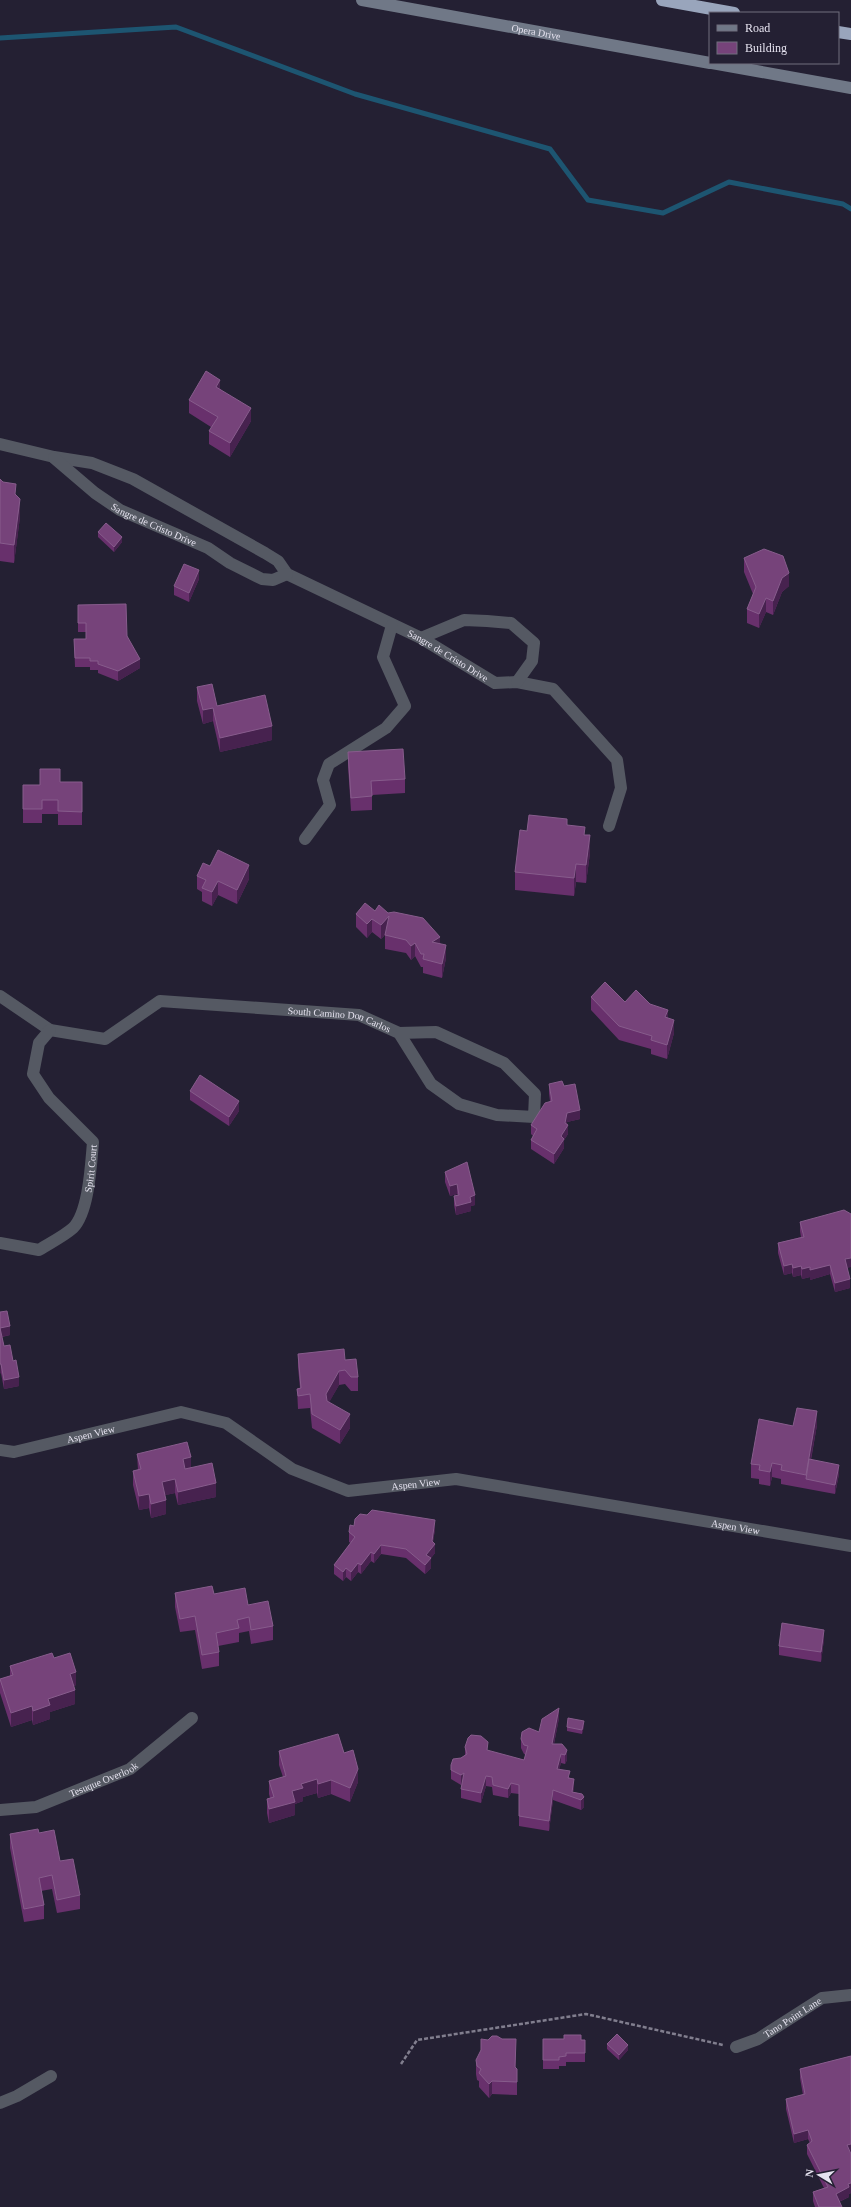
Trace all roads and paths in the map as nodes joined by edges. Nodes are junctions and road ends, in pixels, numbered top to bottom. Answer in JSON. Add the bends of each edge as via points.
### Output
{"nodes":[{"id":1,"x":362,"y":0,"type":"edge"},
{"id":2,"x":662,"y":0,"type":"edge"},
{"id":3,"x":728,"y":12,"type":"edge"},
{"id":4,"x":839,"y":32,"type":"edge"},
{"id":5,"x":851,"y":34,"type":"edge"},
{"id":6,"x":709,"y":63,"type":"edge"},
{"id":7,"x":717,"y":64,"type":"edge"},
{"id":8,"x":851,"y":88,"type":"edge"},
{"id":9,"x":0,"y":444,"type":"edge"},
{"id":10,"x":54,"y":457,"type":"junction"},
{"id":11,"x":287,"y":574,"type":"junction"},
{"id":12,"x":392,"y":625,"type":"junction"},
{"id":13,"x":421,"y":638,"type":"junction"},
{"id":14,"x":517,"y":682,"type":"junction"},
{"id":15,"x":609,"y":826,"type":"dead end"},
{"id":16,"x":305,"y":839,"type":"dead end"},
{"id":17,"x":0,"y":996,"type":"edge"},
{"id":18,"x":50,"y":1030,"type":"junction"},
{"id":19,"x":399,"y":1033,"type":"junction"},
{"id":20,"x":0,"y":1243,"type":"edge"},
{"id":21,"x":0,"y":1450,"type":"edge"},
{"id":22,"x":851,"y":1546,"type":"edge"},
{"id":23,"x":192,"y":1718,"type":"dead end"},
{"id":24,"x":0,"y":1810,"type":"edge"},
{"id":25,"x":851,"y":1995,"type":"edge"},
{"id":26,"x":736,"y":2047,"type":"joint"},
{"id":27,"x":400,"y":2064,"type":"dead end"},
{"id":28,"x":51,"y":2076,"type":"dead end"},
{"id":29,"x":0,"y":2103,"type":"edge"}],
"edges":[{"from":1,"to":6,"type":"street","name":"Opera Drive"},
{"from":2,"to":3,"type":"highway"},
{"from":4,"to":5,"type":"highway"},
{"from":7,"to":8,"type":"street","name":"Opera Drive"},
{"from":9,"to":10,"type":"street","name":"Sangre de Cristo Drive"},
{"from":10,"to":11,"type":"street","name":"Sangre de Cristo Drive","via":[[92,463],[133,479],[278,561]]},
{"from":10,"to":11,"type":"street","name":"Sangre de Cristo Drive","via":[[95,493],[120,510],[196,543],[230,564],[262,578],[273,580]]},
{"from":11,"to":12,"type":"street","name":"Sangre de Cristo Drive"},
{"from":12,"to":13,"type":"street","name":"Sangre de Cristo Drive"},
{"from":12,"to":16,"type":"street","via":[[384,657],[405,706],[386,728],[328,764],[323,780],[330,805]]},
{"from":13,"to":14,"type":"street","name":"Sangre de Cristo Drive","via":[[495,683]]},
{"from":13,"to":14,"type":"street","via":[[464,620],[511,623],[534,643],[532,661]]},
{"from":14,"to":15,"type":"street","name":"Sangre de Cristo Drive","via":[[553,689],[617,760],[621,788]]},
{"from":17,"to":18,"type":"street"},
{"from":18,"to":19,"type":"street","name":"South Camino Don Carlos","via":[[105,1039],[160,1001],[358,1014]]},
{"from":18,"to":20,"type":"street","name":"Spirit Court","via":[[39,1043],[33,1074],[49,1098],[93,1142],[90,1182],[74,1228],[39,1250]]},
{"from":19,"to":19,"type":"street","name":"South Camino Don Carlos","via":[[431,1084],[459,1104],[497,1115],[534,1117],[535,1094],[504,1063],[436,1032]]},
{"from":21,"to":22,"type":"street","name":"Aspen View","via":[[14,1452],[181,1412],[226,1423],[292,1469],[348,1491],[456,1479]]},
{"from":23,"to":24,"type":"street","name":"Tesuque Overlook","via":[[130,1769],[36,1808]]},
{"from":25,"to":26,"type":"street","name":"Tano Point Lane","via":[[822,1998],[758,2039]]},
{"from":26,"to":27,"type":"path","via":[[586,2014],[417,2040]]},
{"from":28,"to":29,"type":"street","via":[[18,2096]]}]}
